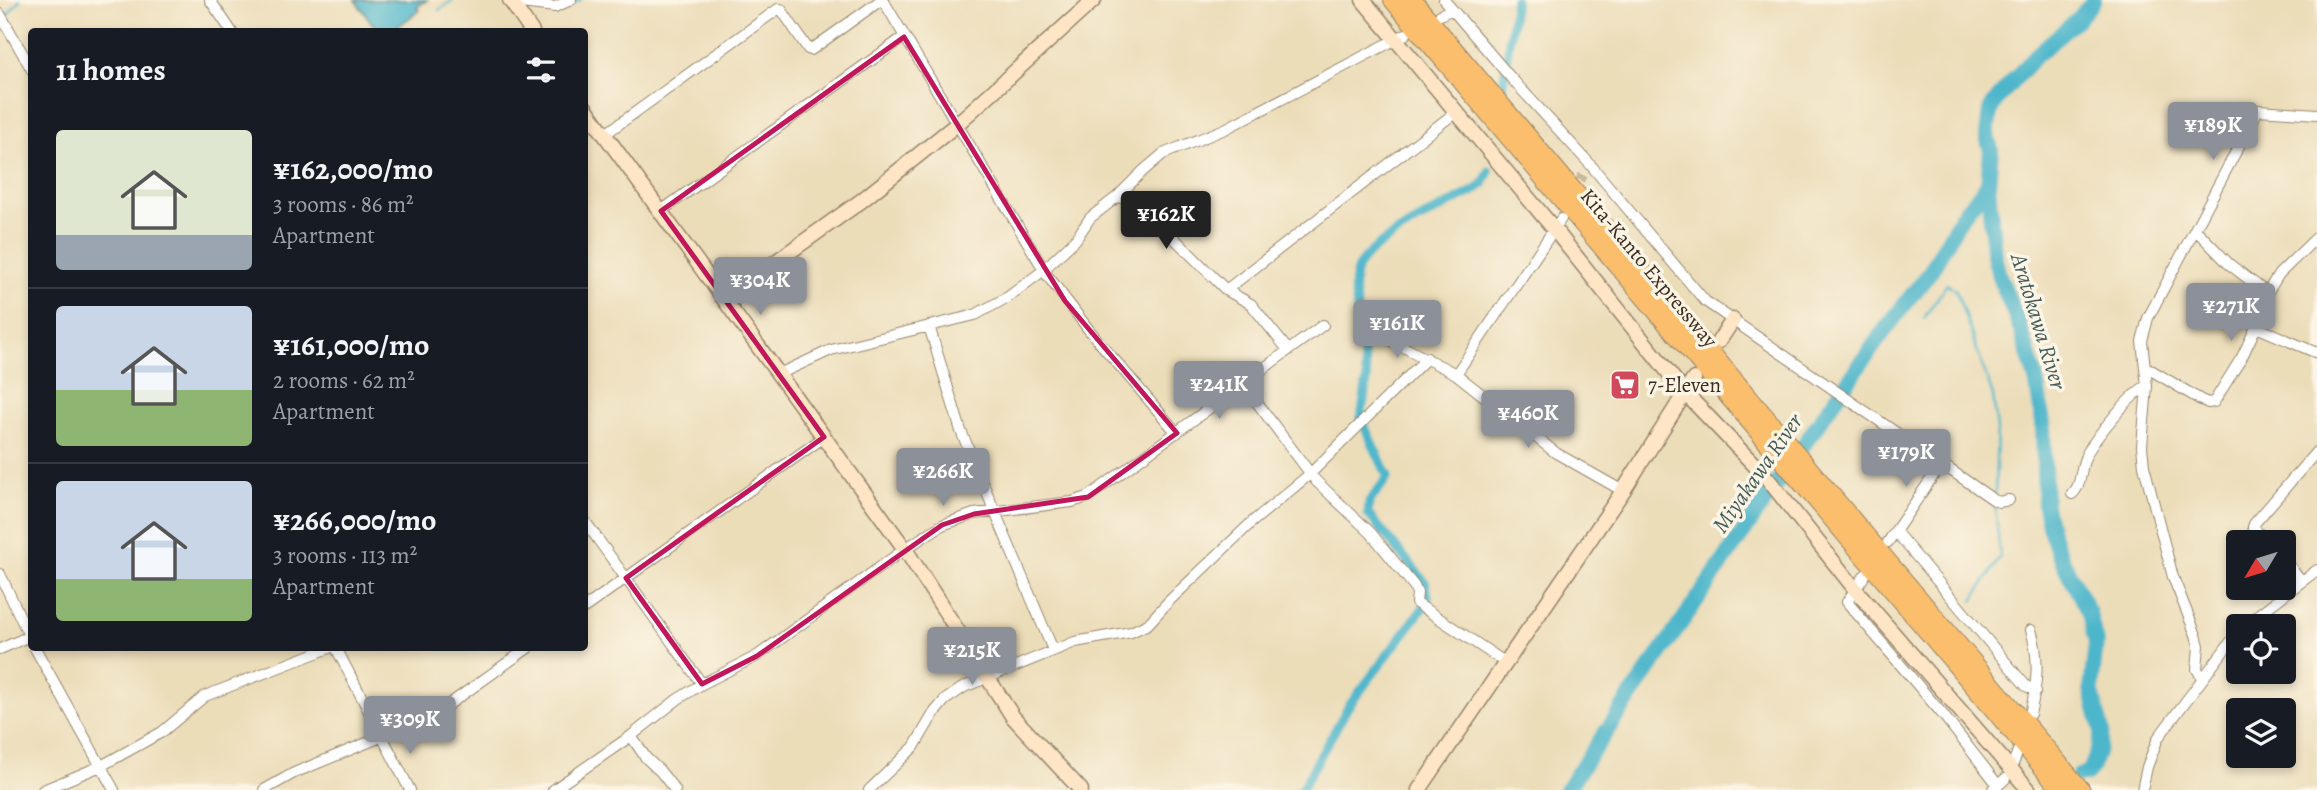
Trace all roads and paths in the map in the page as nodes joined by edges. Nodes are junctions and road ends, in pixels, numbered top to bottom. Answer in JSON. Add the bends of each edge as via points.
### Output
{"nodes":[{"id":1,"x":210,"y":0,"type":"edge"},
{"id":2,"x":571,"y":0,"type":"edge"},
{"id":3,"x":882,"y":0,"type":"edge"},
{"id":4,"x":1094,"y":0,"type":"edge"},
{"id":5,"x":1363,"y":0,"type":"edge"},
{"id":6,"x":1392,"y":0,"type":"edge"},
{"id":7,"x":1412,"y":0,"type":"edge"},
{"id":8,"x":1444,"y":0,"type":"edge"},
{"id":9,"x":511,"y":1,"type":"edge"},
{"id":10,"x":1451,"y":9,"type":"junction"},
{"id":11,"x":0,"y":14,"type":"edge"},
{"id":12,"x":1440,"y":15,"type":"dead end"},
{"id":13,"x":229,"y":28,"type":"edge"},
{"id":14,"x":529,"y":28,"type":"edge"},
{"id":15,"x":904,"y":37,"type":"junction"},
{"id":16,"x":1401,"y":37,"type":"junction"},
{"id":17,"x":28,"y":63,"type":"edge"},
{"id":18,"x":588,"y":112,"type":"edge"},
{"id":19,"x":1456,"y":112,"type":"junction"},
{"id":20,"x":2317,"y":114,"type":"edge"},
{"id":21,"x":957,"y":124,"type":"junction"},
{"id":22,"x":604,"y":135,"type":"junction"},
{"id":23,"x":1589,"y":163,"type":"junction"},
{"id":24,"x":1583,"y":175,"type":"tunnel mouth"},
{"id":25,"x":1117,"y":197,"type":"junction"},
{"id":26,"x":661,"y":211,"type":"junction"},
{"id":27,"x":1558,"y":224,"type":"junction"},
{"id":28,"x":2195,"y":229,"type":"junction"},
{"id":29,"x":2317,"y":237,"type":"edge"},
{"id":30,"x":1044,"y":268,"type":"junction"},
{"id":31,"x":1226,"y":290,"type":"junction"},
{"id":32,"x":2267,"y":293,"type":"junction"},
{"id":33,"x":725,"y":298,"type":"junction"},
{"id":34,"x":1733,"y":320,"type":"junction"},
{"id":35,"x":1323,"y":324,"type":"dead end"},
{"id":36,"x":929,"y":326,"type":"junction"},
{"id":37,"x":2256,"y":327,"type":"junction"},
{"id":38,"x":1375,"y":335,"type":"dead end"},
{"id":39,"x":1719,"y":341,"type":"dead end"},
{"id":40,"x":1288,"y":350,"type":"junction"},
{"id":41,"x":2317,"y":353,"type":"edge"},
{"id":42,"x":1427,"y":358,"type":"junction"},
{"id":43,"x":2146,"y":367,"type":"junction"},
{"id":44,"x":779,"y":374,"type":"junction"},
{"id":45,"x":1456,"y":374,"type":"junction"},
{"id":46,"x":1694,"y":379,"type":"dead end"},
{"id":47,"x":1243,"y":384,"type":"junction"},
{"id":48,"x":2147,"y":386,"type":"junction"},
{"id":49,"x":1685,"y":394,"type":"junction"},
{"id":50,"x":1177,"y":433,"type":"junction"},
{"id":51,"x":824,"y":437,"type":"junction"},
{"id":52,"x":1778,"y":444,"type":"junction"},
{"id":53,"x":2317,"y":451,"type":"edge"},
{"id":54,"x":1942,"y":463,"type":"junction"},
{"id":55,"x":1310,"y":474,"type":"junction"},
{"id":56,"x":1623,"y":491,"type":"junction"},
{"id":57,"x":2072,"y":494,"type":"dead end"},
{"id":58,"x":2009,"y":500,"type":"dead end"},
{"id":59,"x":997,"y":511,"type":"junction"},
{"id":60,"x":588,"y":526,"type":"edge"},
{"id":61,"x":2256,"y":530,"type":"edge"},
{"id":62,"x":1895,"y":531,"type":"junction"},
{"id":63,"x":1888,"y":542,"type":"dead end"},
{"id":64,"x":905,"y":549,"type":"junction"},
{"id":65,"x":2317,"y":570,"type":"edge"},
{"id":66,"x":0,"y":574,"type":"edge"},
{"id":67,"x":2296,"y":574,"type":"edge"},
{"id":68,"x":1865,"y":576,"type":"dead end"},
{"id":69,"x":626,"y":578,"type":"junction"},
{"id":70,"x":2301,"y":580,"type":"junction"},
{"id":71,"x":1855,"y":589,"type":"junction"},
{"id":72,"x":588,"y":605,"type":"edge"},
{"id":73,"x":2258,"y":614,"type":"edge"},
{"id":74,"x":2031,"y":630,"type":"dead end"},
{"id":75,"x":28,"y":632,"type":"edge"},
{"id":76,"x":28,"y":639,"type":"edge"},
{"id":77,"x":2226,"y":647,"type":"edge"},
{"id":78,"x":0,"y":649,"type":"edge"},
{"id":79,"x":1053,"y":650,"type":"junction"},
{"id":80,"x":36,"y":651,"type":"edge"},
{"id":81,"x":321,"y":651,"type":"edge"},
{"id":82,"x":338,"y":651,"type":"edge"},
{"id":83,"x":524,"y":651,"type":"edge"},
{"id":84,"x":1506,"y":663,"type":"junction"},
{"id":85,"x":2202,"y":678,"type":"junction"},
{"id":86,"x":987,"y":679,"type":"junction"},
{"id":87,"x":702,"y":684,"type":"junction"},
{"id":88,"x":2036,"y":691,"type":"junction"},
{"id":89,"x":2030,"y":714,"type":"dead end"},
{"id":90,"x":631,"y":736,"type":"junction"},
{"id":91,"x":383,"y":737,"type":"junction"},
{"id":92,"x":2028,"y":747,"type":"junction"},
{"id":93,"x":2013,"y":764,"type":"dead end"},
{"id":94,"x":101,"y":766,"type":"junction"},
{"id":95,"x":1999,"y":785,"type":"edge"},
{"id":96,"x":43,"y":790,"type":"edge"},
{"id":97,"x":114,"y":790,"type":"edge"},
{"id":98,"x":264,"y":790,"type":"edge"},
{"id":99,"x":410,"y":790,"type":"edge"},
{"id":100,"x":553,"y":790,"type":"edge"},
{"id":101,"x":675,"y":790,"type":"edge"},
{"id":102,"x":869,"y":790,"type":"edge"},
{"id":103,"x":1081,"y":790,"type":"edge"},
{"id":104,"x":1419,"y":790,"type":"edge"},
{"id":105,"x":2028,"y":790,"type":"edge"},
{"id":106,"x":2062,"y":790,"type":"edge"},
{"id":107,"x":2081,"y":790,"type":"edge"},
{"id":108,"x":2142,"y":790,"type":"edge"}],
"edges":[{"from":1,"to":13,"type":"street"},
{"from":2,"to":9,"type":"street","via":[[555,7]]},
{"from":3,"to":15,"type":"street"},
{"from":3,"to":22,"type":"street","via":[[811,50],[778,9]]},
{"from":4,"to":21,"type":"street"},
{"from":5,"to":16,"type":"street"},
{"from":6,"to":52,"type":"highway","name":"Kita-Kanto Expressway"},
{"from":7,"to":52,"type":"highway","name":"Kita-Kanto Expressway"},
{"from":8,"to":10,"type":"street"},
{"from":9,"to":14,"type":"street"},
{"from":10,"to":12,"type":"street"},
{"from":10,"to":23,"type":"street"},
{"from":11,"to":17,"type":"street"},
{"from":15,"to":21,"type":"street"},
{"from":15,"to":26,"type":"street"},
{"from":16,"to":19,"type":"street"},
{"from":16,"to":25,"type":"street","via":[[1225,129],[1163,154]]},
{"from":18,"to":22,"type":"street"},
{"from":19,"to":27,"type":"street"},
{"from":19,"to":31,"type":"street"},
{"from":20,"to":28,"type":"street","via":[[2258,110]]},
{"from":21,"to":30,"type":"street"},
{"from":21,"to":33,"type":"street","via":[[861,201]]},
{"from":22,"to":26,"type":"street"},
{"from":23,"to":24,"type":"street"},
{"from":23,"to":34,"type":"street","via":[[1701,296]]},
{"from":25,"to":30,"type":"street","via":[[1090,218],[1076,239]]},
{"from":25,"to":31,"type":"street","via":[[1128,199],[1161,225]]},
{"from":26,"to":33,"type":"street"},
{"from":27,"to":45,"type":"street"},
{"from":27,"to":49,"type":"street"},
{"from":28,"to":32,"type":"street","via":[[2229,264]]},
{"from":28,"to":43,"type":"street","via":[[2144,327]]},
{"from":29,"to":32,"type":"street","via":[[2279,274]]},
{"from":30,"to":36,"type":"street","via":[[992,307]]},
{"from":30,"to":50,"type":"street","via":[[1073,310]]},
{"from":31,"to":40,"type":"street","via":[[1251,304]]},
{"from":32,"to":37,"type":"street"},
{"from":33,"to":44,"type":"street"},
{"from":34,"to":39,"type":"street"},
{"from":34,"to":54,"type":"street"},
{"from":35,"to":40,"type":"street"},
{"from":36,"to":44,"type":"street","via":[[831,350]]},
{"from":36,"to":59,"type":"street","via":[[961,431]]},
{"from":37,"to":41,"type":"street"},
{"from":37,"to":43,"type":"street","via":[[2214,402],[2201,400]]},
{"from":38,"to":42,"type":"street"},
{"from":40,"to":47,"type":"street"},
{"from":42,"to":45,"type":"street"},
{"from":42,"to":55,"type":"street"},
{"from":43,"to":48,"type":"street"},
{"from":44,"to":51,"type":"street"},
{"from":45,"to":56,"type":"street","via":[[1556,453]]},
{"from":46,"to":49,"type":"street"},
{"from":47,"to":50,"type":"street"},
{"from":47,"to":55,"type":"street"},
{"from":48,"to":57,"type":"street","via":[[2093,444]]},
{"from":48,"to":85,"type":"street","via":[[2144,466],[2173,577],[2196,635],[2197,669]]},
{"from":49,"to":56,"type":"street"},
{"from":49,"to":71,"type":"street","via":[[1767,478]]},
{"from":50,"to":59,"type":"street","via":[[1088,497]]},
{"from":51,"to":64,"type":"street"},
{"from":51,"to":69,"type":"street"},
{"from":52,"to":92,"type":"highway","name":"Kita-Kanto Expressway"},
{"from":53,"to":61,"type":"street","via":[[2254,524]]},
{"from":54,"to":58,"type":"street","via":[[1996,501]]},
{"from":54,"to":62,"type":"street"},
{"from":55,"to":79,"type":"street","via":[[1252,522],[1148,624]]},
{"from":55,"to":84,"type":"street","via":[[1371,533],[1414,586],[1416,603]]},
{"from":56,"to":84,"type":"street"},
{"from":59,"to":64,"type":"street","via":[[942,525]]},
{"from":59,"to":79,"type":"street"},
{"from":60,"to":69,"type":"street"},
{"from":62,"to":63,"type":"street"},
{"from":62,"to":88,"type":"street","via":[[2026,686]]},
{"from":64,"to":86,"type":"street"},
{"from":64,"to":87,"type":"street","via":[[757,656]]},
{"from":65,"to":70,"type":"street"},
{"from":66,"to":75,"type":"street"},
{"from":67,"to":70,"type":"street"},
{"from":68,"to":71,"type":"street"},
{"from":69,"to":72,"type":"street"},
{"from":69,"to":87,"type":"street"},
{"from":70,"to":73,"type":"street"},
{"from":71,"to":95,"type":"street","via":[[1847,602]]},
{"from":71,"to":105,"type":"street"},
{"from":74,"to":88,"type":"street","via":[[2038,657]]},
{"from":76,"to":78,"type":"street"},
{"from":77,"to":85,"type":"street"},
{"from":79,"to":86,"type":"street"},
{"from":80,"to":94,"type":"street"},
{"from":81,"to":94,"type":"street","via":[[205,696],[162,732]]},
{"from":82,"to":91,"type":"street"},
{"from":83,"to":91,"type":"street","via":[[434,715]]},
{"from":84,"to":104,"type":"street"},
{"from":85,"to":108,"type":"street","via":[[2158,737]]},
{"from":86,"to":102,"type":"street","via":[[946,700],[914,747]]},
{"from":86,"to":103,"type":"street","via":[[1013,717]]},
{"from":87,"to":90,"type":"street"},
{"from":88,"to":89,"type":"street"},
{"from":90,"to":100,"type":"street"},
{"from":90,"to":101,"type":"street"},
{"from":91,"to":98,"type":"street"},
{"from":91,"to":99,"type":"street"},
{"from":92,"to":93,"type":"street"},
{"from":92,"to":106,"type":"highway","name":"Kita-Kanto Expressway"},
{"from":92,"to":107,"type":"highway","name":"Kita-Kanto Expressway"},
{"from":94,"to":96,"type":"street"},
{"from":94,"to":97,"type":"street"}]}
